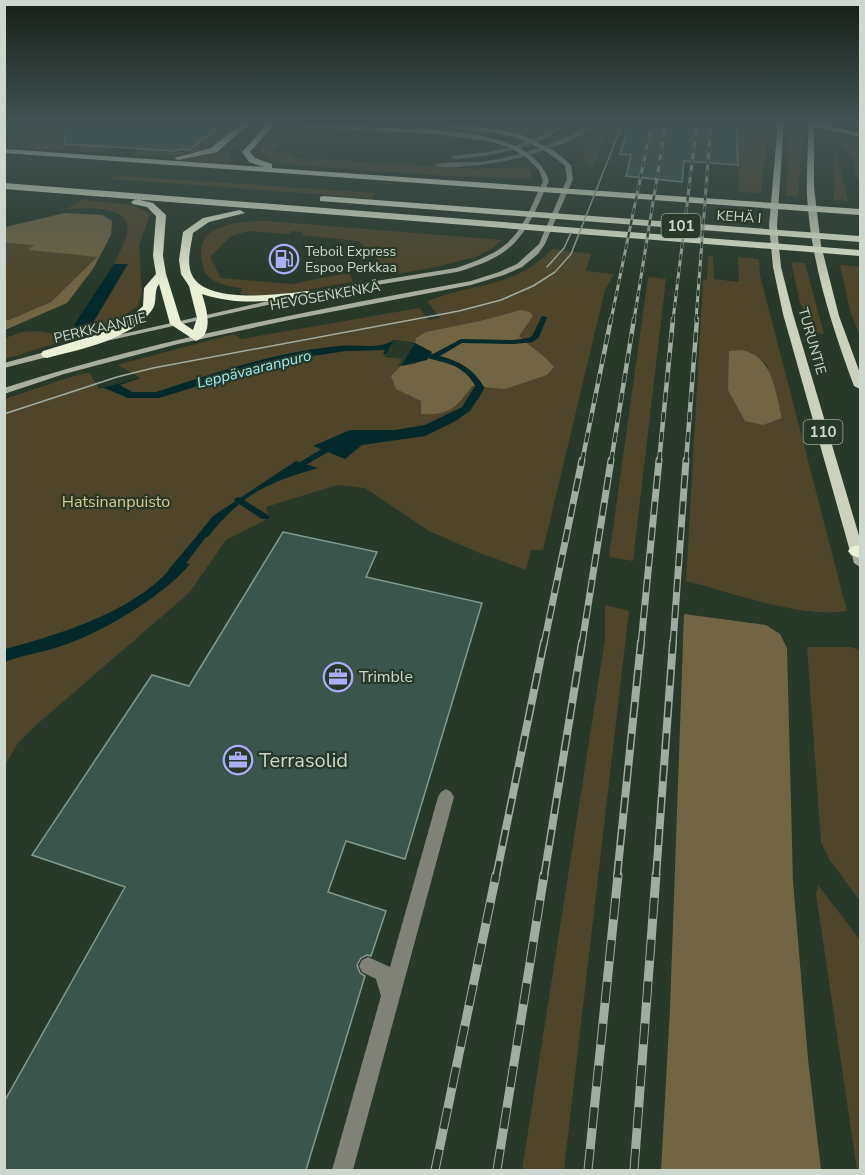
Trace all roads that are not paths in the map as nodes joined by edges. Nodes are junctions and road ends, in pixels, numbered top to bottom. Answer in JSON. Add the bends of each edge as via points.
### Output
{"nodes":[{"id":1,"x":344,"y":177,"type":"edge"},
{"id":2,"x":545,"y":177,"type":"edge"},
{"id":3,"x":570,"y":177,"type":"edge"},
{"id":4,"x":776,"y":177,"type":"edge"},
{"id":5,"x":811,"y":177,"type":"edge"},
{"id":6,"x":4,"y":186,"type":"edge"},
{"id":7,"x":84,"y":193,"type":"junction"},
{"id":8,"x":312,"y":198,"type":"dead end"},
{"id":9,"x":521,"y":200,"type":"dead end"},
{"id":10,"x":568,"y":203,"type":"dead end"},
{"id":11,"x":327,"y":212,"type":"junction"},
{"id":12,"x":861,"y":212,"type":"edge"},
{"id":13,"x":767,"y":217,"type":"dead end"},
{"id":14,"x":778,"y":218,"type":"dead end"},
{"id":15,"x":802,"y":219,"type":"dead end"},
{"id":16,"x":825,"y":221,"type":"dead end"},
{"id":17,"x":861,"y":239,"type":"edge"},
{"id":18,"x":861,"y":253,"type":"edge"},
{"id":19,"x":161,"y":274,"type":"junction"},
{"id":20,"x":194,"y":286,"type":"junction"},
{"id":21,"x":308,"y":294,"type":"junction"},
{"id":22,"x":203,"y":318,"type":"junction"},
{"id":23,"x":176,"y":324,"type":"junction"},
{"id":24,"x":196,"y":337,"type":"junction"},
{"id":25,"x":101,"y":340,"type":"junction"},
{"id":26,"x":47,"y":354,"type":"joint"},
{"id":27,"x":4,"y":366,"type":"edge"},
{"id":28,"x":861,"y":386,"type":"edge"},
{"id":29,"x":4,"y":391,"type":"edge"},
{"id":30,"x":860,"y":554,"type":"edge"},
{"id":31,"x":446,"y":797,"type":"dead end"},
{"id":32,"x":368,"y":966,"type":"dead end"},
{"id":33,"x":390,"y":995,"type":"junction"},
{"id":34,"x":342,"y":1170,"type":"edge"}],
"edges":[{"from":1,"to":12,"type":"highway"},
{"from":2,"to":21,"type":"main road","name":"HEVOSENKENKÄ","via":[[519,237],[493,257],[457,270]]},
{"from":3,"to":24,"type":"main road","name":"HEVOSENKENKÄ","via":[[536,253],[504,274]]},
{"from":4,"to":30,"type":"main road","name":"TURUNTIE","number":"110","via":[[772,226],[777,267]]},
{"from":5,"to":28,"type":"main road","name":"TURUNTIE","via":[[815,237],[825,289],[838,333]]},
{"from":6,"to":7,"type":"highway"},
{"from":7,"to":11,"type":"highway"},
{"from":7,"to":19,"type":"highway","via":[[141,203],[157,210]]},
{"from":8,"to":17,"type":"highway","name":"KEHÄ I","number":"101"},
{"from":9,"to":10,"type":"highway"},
{"from":11,"to":18,"type":"highway"},
{"from":11,"to":20,"type":"highway","via":[[240,213],[195,225],[188,232],[184,260],[186,274]]},
{"from":13,"to":14,"type":"highway","name":"KEHÄ I"},
{"from":15,"to":16,"type":"highway"},
{"from":19,"to":23,"type":"highway"},
{"from":19,"to":25,"type":"highway","via":[[150,288],[147,309]]},
{"from":20,"to":21,"type":"highway","via":[[243,299]]},
{"from":20,"to":22,"type":"highway"},
{"from":21,"to":22,"type":"main road","name":"HEVOSENKENKÄ"},
{"from":22,"to":23,"type":"main road","name":"PERKKAANTIE"},
{"from":22,"to":24,"type":"highway"},
{"from":23,"to":24,"type":"highway"},
{"from":23,"to":25,"type":"main road","name":"PERKKAANTIE"},
{"from":24,"to":29,"type":"main road","name":"PERKKAANTIE"},
{"from":25,"to":26,"type":"highway"},
{"from":26,"to":27,"type":"main road","name":"PERKKAANTIE"},
{"from":31,"to":33,"type":"street"},
{"from":32,"to":33,"type":"street","via":[[383,973]]},
{"from":33,"to":34,"type":"street"}]}
